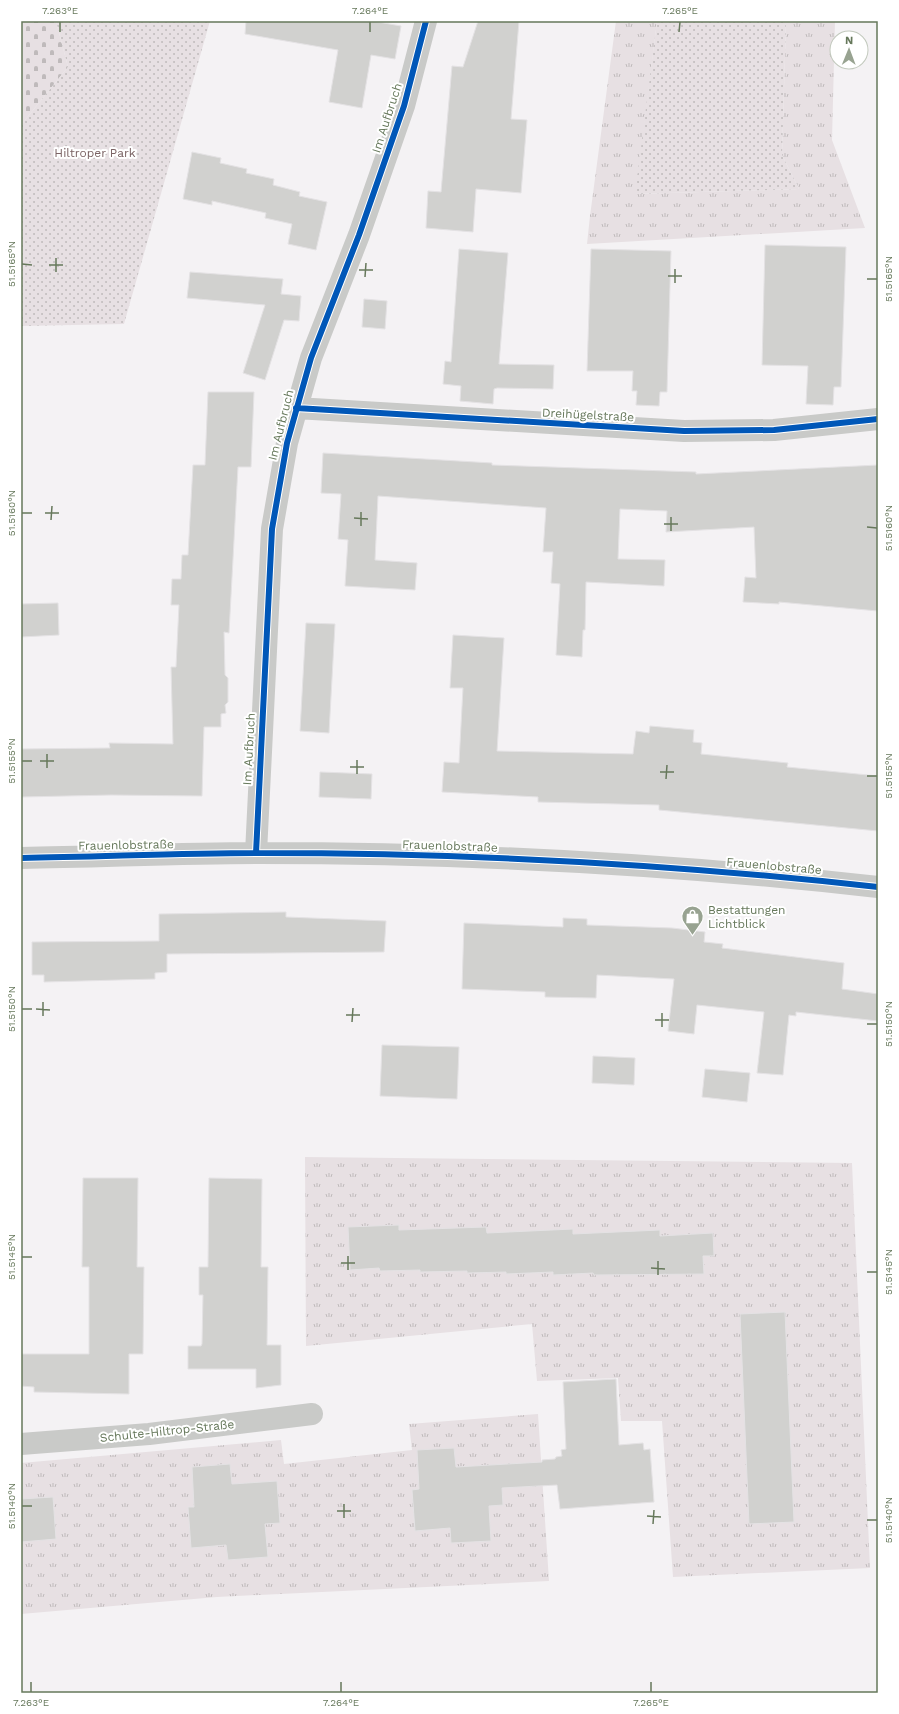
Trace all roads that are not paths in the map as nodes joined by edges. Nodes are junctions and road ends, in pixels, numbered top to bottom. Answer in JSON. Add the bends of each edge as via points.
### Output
{"nodes":[{"id":1,"x":426,"y":21,"type":"edge"},
{"id":2,"x":296,"y":408,"type":"junction"},
{"id":3,"x":878,"y":420,"type":"edge"},
{"id":4,"x":256,"y":853,"type":"junction"},
{"id":5,"x":21,"y":858,"type":"edge"},
{"id":6,"x":878,"y":887,"type":"edge"},
{"id":7,"x":312,"y":1414,"type":"dead end"},
{"id":8,"x":21,"y":1444,"type":"edge"}],
"edges":[{"from":1,"to":2,"type":"street","name":"Im Aufbruch","via":[[404,106],[359,235],[311,358]]},
{"from":2,"to":3,"type":"street","name":"Dreihügelstraße","via":[[684,431],[774,430]]},
{"from":2,"to":4,"type":"street","name":"Im Aufbruch","via":[[287,443],[272,529]]},
{"from":4,"to":5,"type":"street","name":"Frauenlobstraße"},
{"from":4,"to":6,"type":"street","name":"Frauenlobstraße","via":[[430,856],[674,868]]},
{"from":7,"to":8,"type":"street","name":"Schulte-Hiltrop-Straße","via":[[149,1434]]}]}
